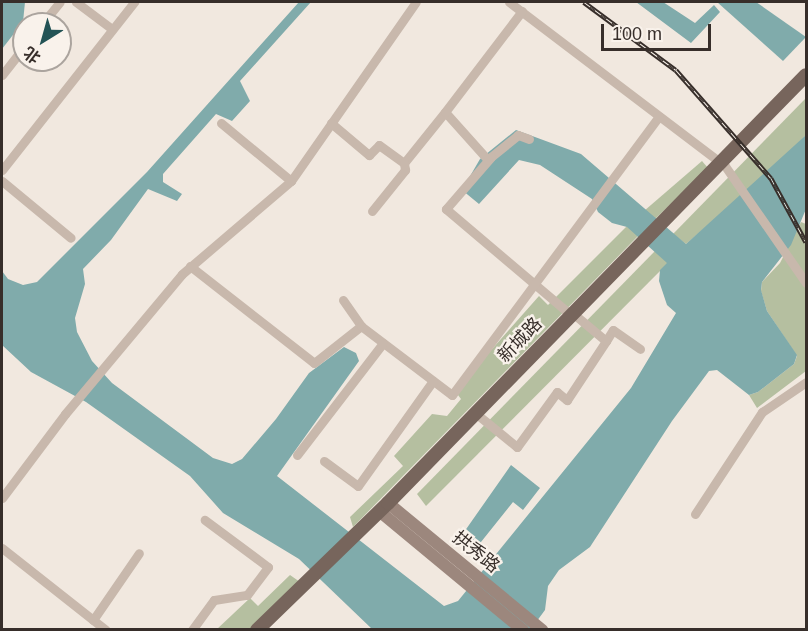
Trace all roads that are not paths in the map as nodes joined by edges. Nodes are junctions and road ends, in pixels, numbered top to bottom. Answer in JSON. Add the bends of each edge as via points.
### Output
{"nodes":[{"id":1,"x":76,"y":2,"type":"edge"},
{"id":2,"x":134,"y":2,"type":"edge"},
{"id":3,"x":416,"y":2,"type":"edge"},
{"id":4,"x":509,"y":2,"type":"edge"},
{"id":5,"x":522,"y":11,"type":"junction"},
{"id":6,"x":112,"y":29,"type":"junction"},
{"id":7,"x":12,"y":62,"type":"edge"},
{"id":8,"x":2,"y":75,"type":"edge"},
{"id":9,"x":807,"y":75,"type":"edge"},
{"id":10,"x":807,"y":83,"type":"edge"},
{"id":11,"x":445,"y":112,"type":"junction"},
{"id":12,"x":659,"y":116,"type":"junction"},
{"id":13,"x":221,"y":123,"type":"dead end"},
{"id":14,"x":331,"y":123,"type":"junction"},
{"id":15,"x":529,"y":139,"type":"dead end"},
{"id":16,"x":488,"y":160,"type":"junction"},
{"id":17,"x":404,"y":163,"type":"junction"},
{"id":18,"x":722,"y":165,"type":"junction"},
{"id":19,"x":2,"y":170,"type":"edge"},
{"id":20,"x":2,"y":181,"type":"edge"},
{"id":21,"x":291,"y":181,"type":"junction"},
{"id":22,"x":372,"y":212,"type":"dead end"},
{"id":23,"x":71,"y":238,"type":"dead end"},
{"id":24,"x":190,"y":266,"type":"junction"},
{"id":25,"x":807,"y":283,"type":"edge"},
{"id":26,"x":534,"y":285,"type":"junction"},
{"id":27,"x":343,"y":300,"type":"dead end"},
{"id":28,"x":573,"y":315,"type":"junction"},
{"id":29,"x":361,"y":326,"type":"junction"},
{"id":30,"x":606,"y":341,"type":"junction"},
{"id":31,"x":383,"y":343,"type":"junction"},
{"id":32,"x":640,"y":349,"type":"dead end"},
{"id":33,"x":433,"y":381,"type":"junction"},
{"id":34,"x":807,"y":382,"type":"edge"},
{"id":35,"x":480,"y":416,"type":"junction"},
{"id":36,"x":297,"y":455,"type":"dead end"},
{"id":37,"x":324,"y":461,"type":"dead end"},
{"id":38,"x":2,"y":498,"type":"edge"},
{"id":39,"x":386,"y":509,"type":"junction"},
{"id":40,"x":695,"y":514,"type":"dead end"},
{"id":41,"x":205,"y":520,"type":"dead end"},
{"id":42,"x":2,"y":548,"type":"edge"},
{"id":43,"x":139,"y":553,"type":"dead end"},
{"id":44,"x":464,"y":573,"type":"junction"},
{"id":45,"x":315,"y":578,"type":"junction"},
{"id":46,"x":93,"y":620,"type":"junction"},
{"id":47,"x":106,"y":630,"type":"edge"},
{"id":48,"x":192,"y":630,"type":"edge"},
{"id":49,"x":257,"y":630,"type":"edge"},
{"id":50,"x":266,"y":630,"type":"edge"},
{"id":51,"x":523,"y":630,"type":"edge"},
{"id":52,"x":542,"y":630,"type":"edge"}],
"edges":[{"from":1,"to":6,"type":"street"},
{"from":2,"to":6,"type":"street"},
{"from":3,"to":14,"type":"street"},
{"from":4,"to":5,"type":"street"},
{"from":5,"to":11,"type":"street"},
{"from":5,"to":12,"type":"street"},
{"from":6,"to":19,"type":"street"},
{"from":7,"to":8,"type":"street"},
{"from":9,"to":18,"type":"main road","name":"新城路"},
{"from":10,"to":18,"type":"main road","name":"新城路"},
{"from":11,"to":16,"type":"street"},
{"from":11,"to":17,"type":"street"},
{"from":12,"to":18,"type":"street"},
{"from":12,"to":26,"type":"street"},
{"from":13,"to":21,"type":"street"},
{"from":14,"to":17,"type":"street","via":[[369,155],[379,145]]},
{"from":14,"to":21,"type":"street"},
{"from":15,"to":16,"type":"street","via":[[518,135]]},
{"from":16,"to":26,"type":"street","via":[[446,208]]},
{"from":17,"to":22,"type":"street","via":[[405,170]]},
{"from":18,"to":25,"type":"street"},
{"from":18,"to":28,"type":"main road","name":"新城路"},
{"from":20,"to":23,"type":"street"},
{"from":21,"to":24,"type":"street"},
{"from":24,"to":29,"type":"street","via":[[314,363]]},
{"from":24,"to":38,"type":"street","via":[[64,414]]},
{"from":26,"to":28,"type":"street"},
{"from":26,"to":33,"type":"street","via":[[452,395]]},
{"from":27,"to":29,"type":"street"},
{"from":28,"to":30,"type":"street"},
{"from":28,"to":35,"type":"main road","name":"新城路"},
{"from":28,"to":39,"type":"main road","name":"新城路"},
{"from":29,"to":31,"type":"street"},
{"from":30,"to":32,"type":"street","via":[[613,330]]},
{"from":30,"to":35,"type":"street","via":[[567,400],[557,392],[517,447]]},
{"from":31,"to":33,"type":"street"},
{"from":31,"to":36,"type":"street"},
{"from":33,"to":37,"type":"street","via":[[358,486]]},
{"from":34,"to":40,"type":"street","via":[[762,412]]},
{"from":35,"to":39,"type":"main road","name":"新城路"},
{"from":39,"to":44,"type":"main road","name":"拱秀路"},
{"from":39,"to":45,"type":"main road","name":"新城路"},
{"from":41,"to":48,"type":"street","via":[[268,567],[247,595],[214,600]]},
{"from":42,"to":46,"type":"street"},
{"from":43,"to":46,"type":"street"},
{"from":44,"to":51,"type":"main road","name":"拱秀路"},
{"from":44,"to":52,"type":"main road","name":"拱秀路"},
{"from":45,"to":49,"type":"main road","name":"新城路"},
{"from":45,"to":50,"type":"main road","name":"新城路"},
{"from":46,"to":47,"type":"street"}]}
